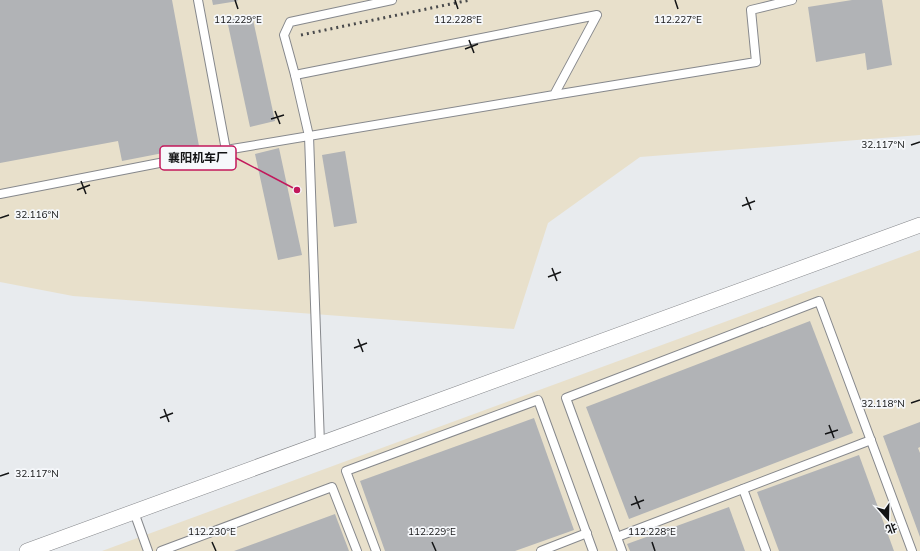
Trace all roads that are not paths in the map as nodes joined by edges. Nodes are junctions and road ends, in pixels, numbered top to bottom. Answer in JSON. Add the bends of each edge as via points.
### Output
{"nodes":[{"id":1,"x":198,"y":0,"type":"edge"},
{"id":2,"x":392,"y":0,"type":"edge"},
{"id":3,"x":792,"y":0,"type":"edge"},
{"id":4,"x":295,"y":75,"type":"junction"},
{"id":5,"x":554,"y":95,"type":"junction"},
{"id":6,"x":309,"y":136,"type":"junction"},
{"id":7,"x":226,"y":150,"type":"junction"},
{"id":8,"x":0,"y":194,"type":"edge"},
{"id":9,"x":920,"y":225,"type":"edge"},
{"id":10,"x":871,"y":440,"type":"junction"},
{"id":11,"x":320,"y":444,"type":"junction"},
{"id":12,"x":743,"y":489,"type":"junction"},
{"id":13,"x":134,"y":512,"type":"junction"},
{"id":14,"x":587,"y":533,"type":"junction"},
{"id":15,"x":617,"y":537,"type":"junction"},
{"id":16,"x":27,"y":551,"type":"edge"},
{"id":17,"x":148,"y":551,"type":"edge"},
{"id":18,"x":162,"y":551,"type":"edge"},
{"id":19,"x":357,"y":551,"type":"edge"},
{"id":20,"x":376,"y":551,"type":"edge"},
{"id":21,"x":542,"y":551,"type":"edge"},
{"id":22,"x":594,"y":551,"type":"edge"},
{"id":23,"x":622,"y":551,"type":"edge"},
{"id":24,"x":766,"y":551,"type":"edge"},
{"id":25,"x":912,"y":551,"type":"edge"}],
"edges":[{"from":1,"to":7,"type":"lane"},
{"from":2,"to":4,"type":"lane","via":[[290,22],[284,35]]},
{"from":3,"to":5,"type":"lane","via":[[751,10],[756,62]]},
{"from":4,"to":5,"type":"lane","via":[[597,15]]},
{"from":4,"to":6,"type":"lane"},
{"from":5,"to":6,"type":"lane"},
{"from":6,"to":7,"type":"lane"},
{"from":6,"to":11,"type":"lane"},
{"from":7,"to":8,"type":"lane"},
{"from":9,"to":11,"type":"street"},
{"from":10,"to":12,"type":"lane"},
{"from":10,"to":15,"type":"lane","via":[[819,301],[566,398]]},
{"from":10,"to":25,"type":"lane"},
{"from":11,"to":13,"type":"street"},
{"from":12,"to":15,"type":"lane"},
{"from":12,"to":24,"type":"lane"},
{"from":13,"to":16,"type":"street"},
{"from":13,"to":17,"type":"lane"},
{"from":14,"to":20,"type":"lane","via":[[538,400],[346,471]]},
{"from":14,"to":21,"type":"lane"},
{"from":14,"to":22,"type":"lane"},
{"from":15,"to":23,"type":"lane"},
{"from":18,"to":19,"type":"lane","via":[[332,487]]}]}
